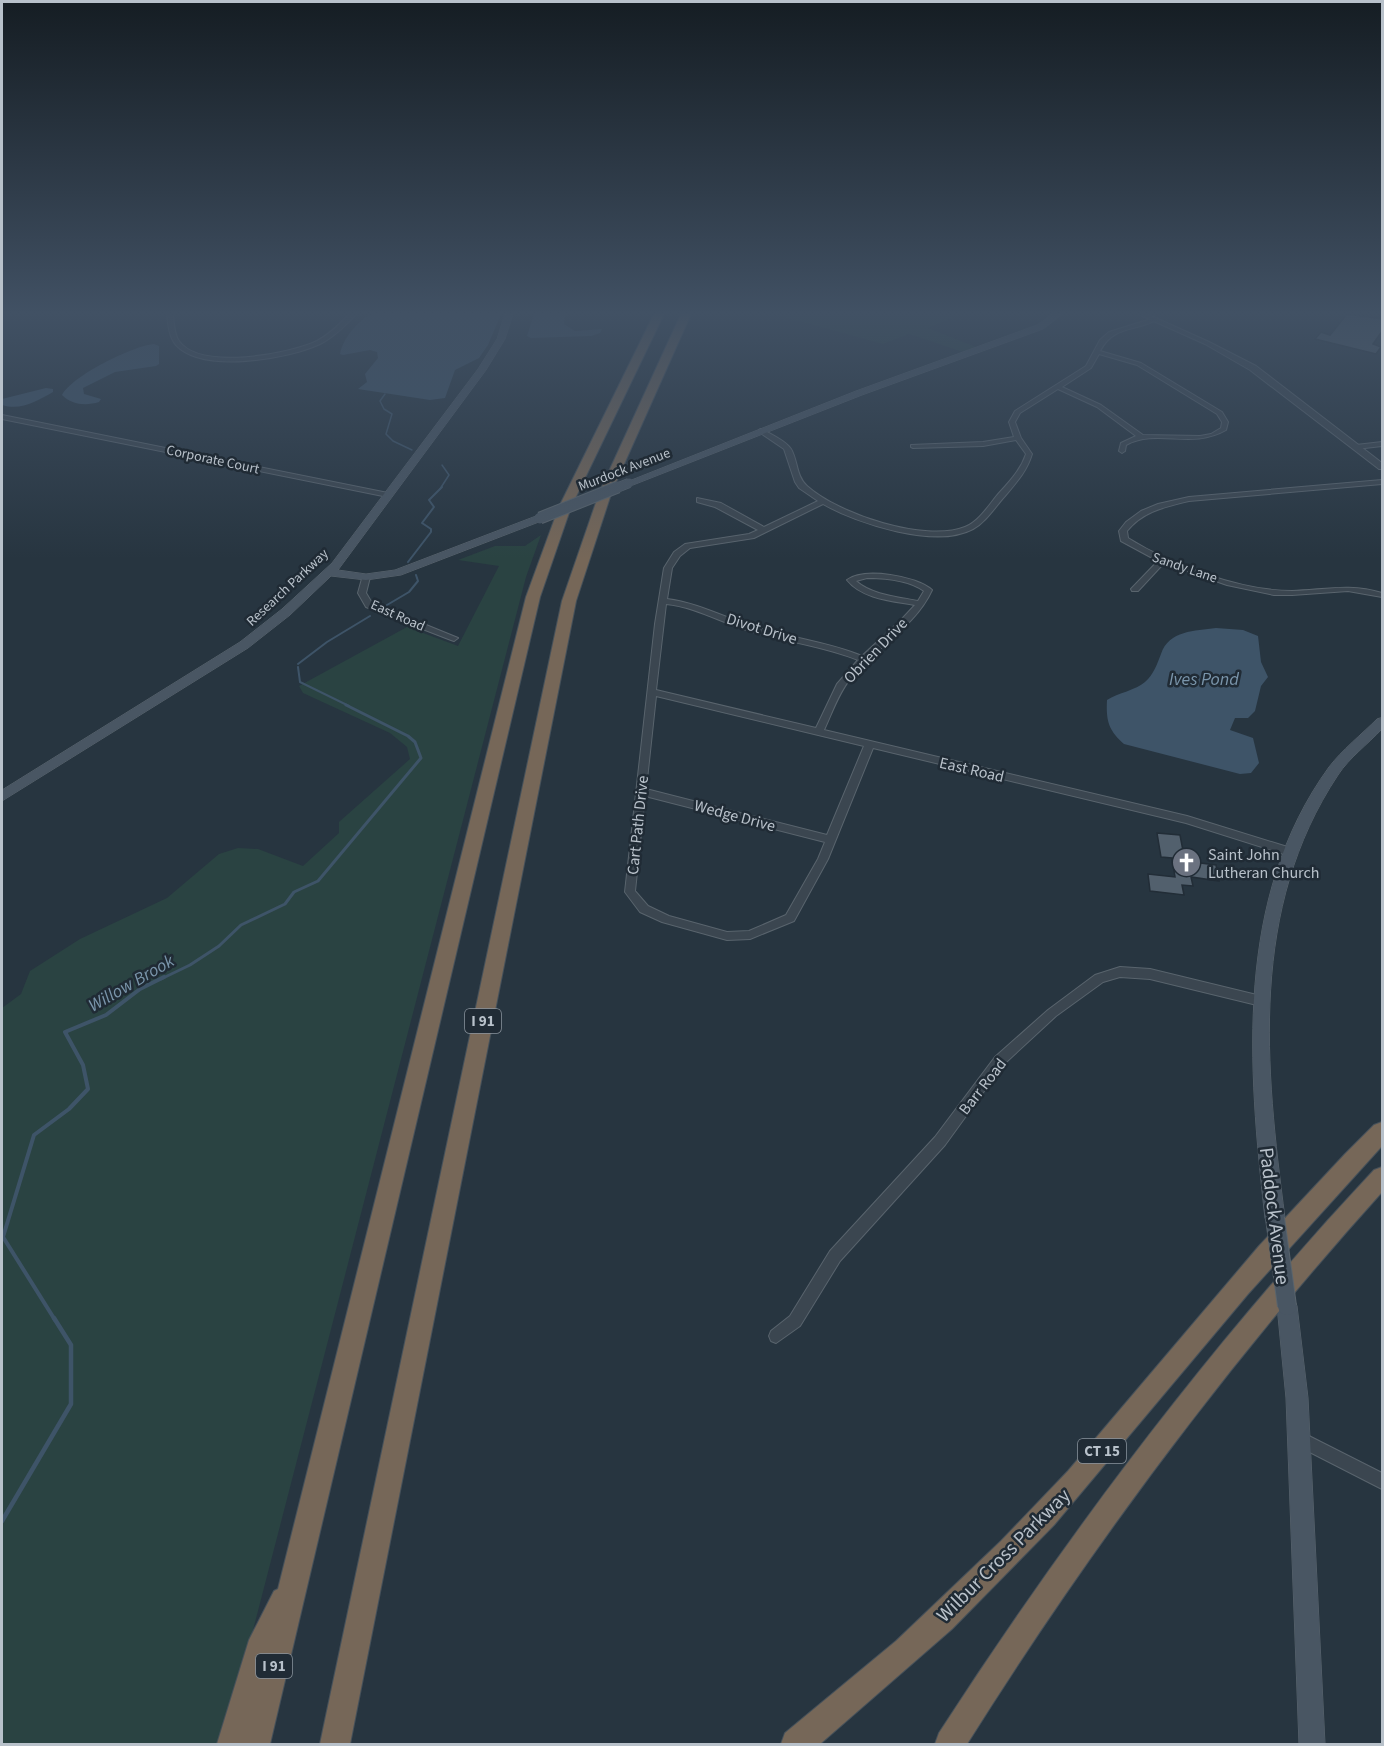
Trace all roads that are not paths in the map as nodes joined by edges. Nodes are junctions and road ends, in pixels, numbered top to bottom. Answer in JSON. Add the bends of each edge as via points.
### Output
{"nodes":[{"id":1,"x":463,"y":395,"type":"edge"},
{"id":2,"x":620,"y":395,"type":"edge"},
{"id":3,"x":649,"y":395,"type":"edge"},
{"id":4,"x":856,"y":395,"type":"edge"},
{"id":5,"x":1044,"y":395,"type":"edge"},
{"id":6,"x":1076,"y":395,"type":"edge"},
{"id":7,"x":1191,"y":395,"type":"edge"},
{"id":8,"x":1288,"y":395,"type":"edge"},
{"id":9,"x":2,"y":417,"type":"edge"},
{"id":10,"x":761,"y":431,"type":"junction"},
{"id":11,"x":1018,"y":438,"type":"junction"},
{"id":12,"x":1143,"y":438,"type":"junction"},
{"id":13,"x":1383,"y":444,"type":"edge"},
{"id":14,"x":913,"y":446,"type":"dead end"},
{"id":15,"x":1356,"y":447,"type":"junction"},
{"id":16,"x":1122,"y":451,"type":"dead end"},
{"id":17,"x":1383,"y":467,"type":"edge"},
{"id":18,"x":1383,"y":482,"type":"edge"},
{"id":19,"x":388,"y":495,"type":"junction"},
{"id":20,"x":700,"y":500,"type":"dead end"},
{"id":21,"x":824,"y":501,"type":"junction"},
{"id":22,"x":764,"y":530,"type":"junction"},
{"id":23,"x":1163,"y":560,"type":"junction"},
{"id":24,"x":329,"y":572,"type":"junction"},
{"id":25,"x":366,"y":577,"type":"junction"},
{"id":26,"x":1135,"y":589,"type":"dead end"},
{"id":27,"x":1383,"y":595,"type":"edge"},
{"id":28,"x":662,"y":601,"type":"junction"},
{"id":29,"x":921,"y":604,"type":"junction"},
{"id":30,"x":454,"y":638,"type":"dead end"},
{"id":31,"x":862,"y":659,"type":"junction"},
{"id":32,"x":652,"y":692,"type":"junction"},
{"id":33,"x":1383,"y":722,"type":"edge"},
{"id":34,"x":819,"y":732,"type":"junction"},
{"id":35,"x":869,"y":745,"type":"junction"},
{"id":36,"x":640,"y":790,"type":"junction"},
{"id":37,"x":2,"y":796,"type":"edge"},
{"id":38,"x":831,"y":840,"type":"junction"},
{"id":39,"x":1290,"y":852,"type":"junction"},
{"id":40,"x":1261,"y":1001,"type":"junction"},
{"id":41,"x":1383,"y":1132,"type":"edge"},
{"id":42,"x":1383,"y":1177,"type":"edge"},
{"id":43,"x":776,"y":1336,"type":"dead end"},
{"id":44,"x":1299,"y":1439,"type":"junction"},
{"id":45,"x":1383,"y":1481,"type":"edge"},
{"id":46,"x":293,"y":1587,"type":"junction"},
{"id":47,"x":232,"y":1744,"type":"edge"},
{"id":48,"x":255,"y":1744,"type":"edge"},
{"id":49,"x":335,"y":1744,"type":"edge"},
{"id":50,"x":796,"y":1744,"type":"edge"},
{"id":51,"x":950,"y":1744,"type":"edge"},
{"id":52,"x":1312,"y":1744,"type":"edge"}],
"edges":[{"from":1,"to":19,"type":"main road","name":"Research Parkway"},
{"from":2,"to":46,"type":"highway","number":"I 91","via":[[566,507],[533,597]]},
{"from":3,"to":49,"type":"highway","number":"I 91","via":[[602,500],[569,601]]},
{"from":4,"to":10,"type":"main road","name":"Murdock Avenue"},
{"from":5,"to":11,"type":"street","via":[[1017,411],[1012,422]]},
{"from":6,"to":12,"type":"street","via":[[1099,406]]},
{"from":7,"to":12,"type":"street","via":[[1220,413],[1224,429],[1204,438]]},
{"from":8,"to":15,"type":"street"},
{"from":9,"to":19,"type":"street","name":"Corporate Court"},
{"from":10,"to":21,"type":"street","via":[[787,448],[794,473],[803,487]]},
{"from":10,"to":25,"type":"main road","name":"Murdock Avenue","bridge":true,"via":[[408,570]]},
{"from":11,"to":14,"type":"street","via":[[983,444]]},
{"from":11,"to":21,"type":"street","via":[[1029,454],[1026,466],[970,528],[937,535],[916,533],[857,517]]},
{"from":12,"to":16,"type":"street","via":[[1127,441]]},
{"from":13,"to":15,"type":"street"},
{"from":15,"to":17,"type":"street"},
{"from":18,"to":23,"type":"street","name":"Sandy Lane","via":[[1188,499],[1132,517],[1123,531],[1124,539]]},
{"from":19,"to":24,"type":"main road","name":"Research Parkway"},
{"from":20,"to":22,"type":"street","via":[[718,505]]},
{"from":21,"to":22,"type":"street","name":"Cart Path Drive"},
{"from":22,"to":28,"type":"street","name":"Cart Path Drive","via":[[738,540],[688,546],[668,568]]},
{"from":23,"to":26,"type":"street"},
{"from":23,"to":27,"type":"street","name":"Sandy Lane","via":[[1265,591],[1292,593],[1344,587]]},
{"from":24,"to":25,"type":"main road","name":"Murdock Avenue"},
{"from":24,"to":37,"type":"main road","name":"Research Parkway","via":[[244,645]]},
{"from":25,"to":30,"type":"street","name":"East Road","via":[[362,593],[369,604]]},
{"from":28,"to":31,"type":"street","name":"Divot Drive","via":[[691,604],[736,624],[843,650]]},
{"from":28,"to":32,"type":"street","name":"Cart Path Drive"},
{"from":29,"to":29,"type":"street","name":"Obrien Drive","via":[[928,590],[921,585],[870,575],[851,580],[866,590]]},
{"from":29,"to":31,"type":"street","name":"Obrien Drive"},
{"from":31,"to":34,"type":"street","name":"Obrien Drive","via":[[837,692]]},
{"from":32,"to":34,"type":"street","name":"East Road"},
{"from":32,"to":36,"type":"street","name":"Cart Path Drive"},
{"from":33,"to":39,"type":"main road","name":"Paddock Avenue","via":[[1354,747],[1327,781]]},
{"from":34,"to":35,"type":"street","name":"East Road"},
{"from":35,"to":38,"type":"street","name":"Cart Path Drive"},
{"from":35,"to":39,"type":"street","name":"East Road","via":[[1187,820]]},
{"from":36,"to":38,"type":"street","name":"Wedge Drive"},
{"from":36,"to":38,"type":"street","name":"Cart Path Drive","via":[[630,892],[645,909],[666,919],[727,936],[750,935],[790,918]]},
{"from":39,"to":40,"type":"main road","name":"Paddock Avenue","via":[[1270,928]]},
{"from":40,"to":43,"type":"street","name":"Barr Road","via":[[1150,974],[1120,972],[1099,978],[1052,1013],[999,1061],[940,1141],[835,1256],[795,1321]]},
{"from":40,"to":44,"type":"main road","name":"Paddock Avenue","bridge":true,"via":[[1262,1103]]},
{"from":41,"to":50,"type":"highway","name":"Wilbur Cross Parkway","number":"CT 15","via":[[1200,1331],[1047,1512],[922,1635]]},
{"from":42,"to":51,"type":"highway","number":"CT 15","via":[[1296,1271],[1179,1415],[1063,1574]]},
{"from":44,"to":45,"type":"street"},
{"from":44,"to":52,"type":"main road","name":"Paddock Avenue"},
{"from":46,"to":47,"type":"highway","via":[[264,1640]]},
{"from":46,"to":48,"type":"highway","number":"I 91"}]}
